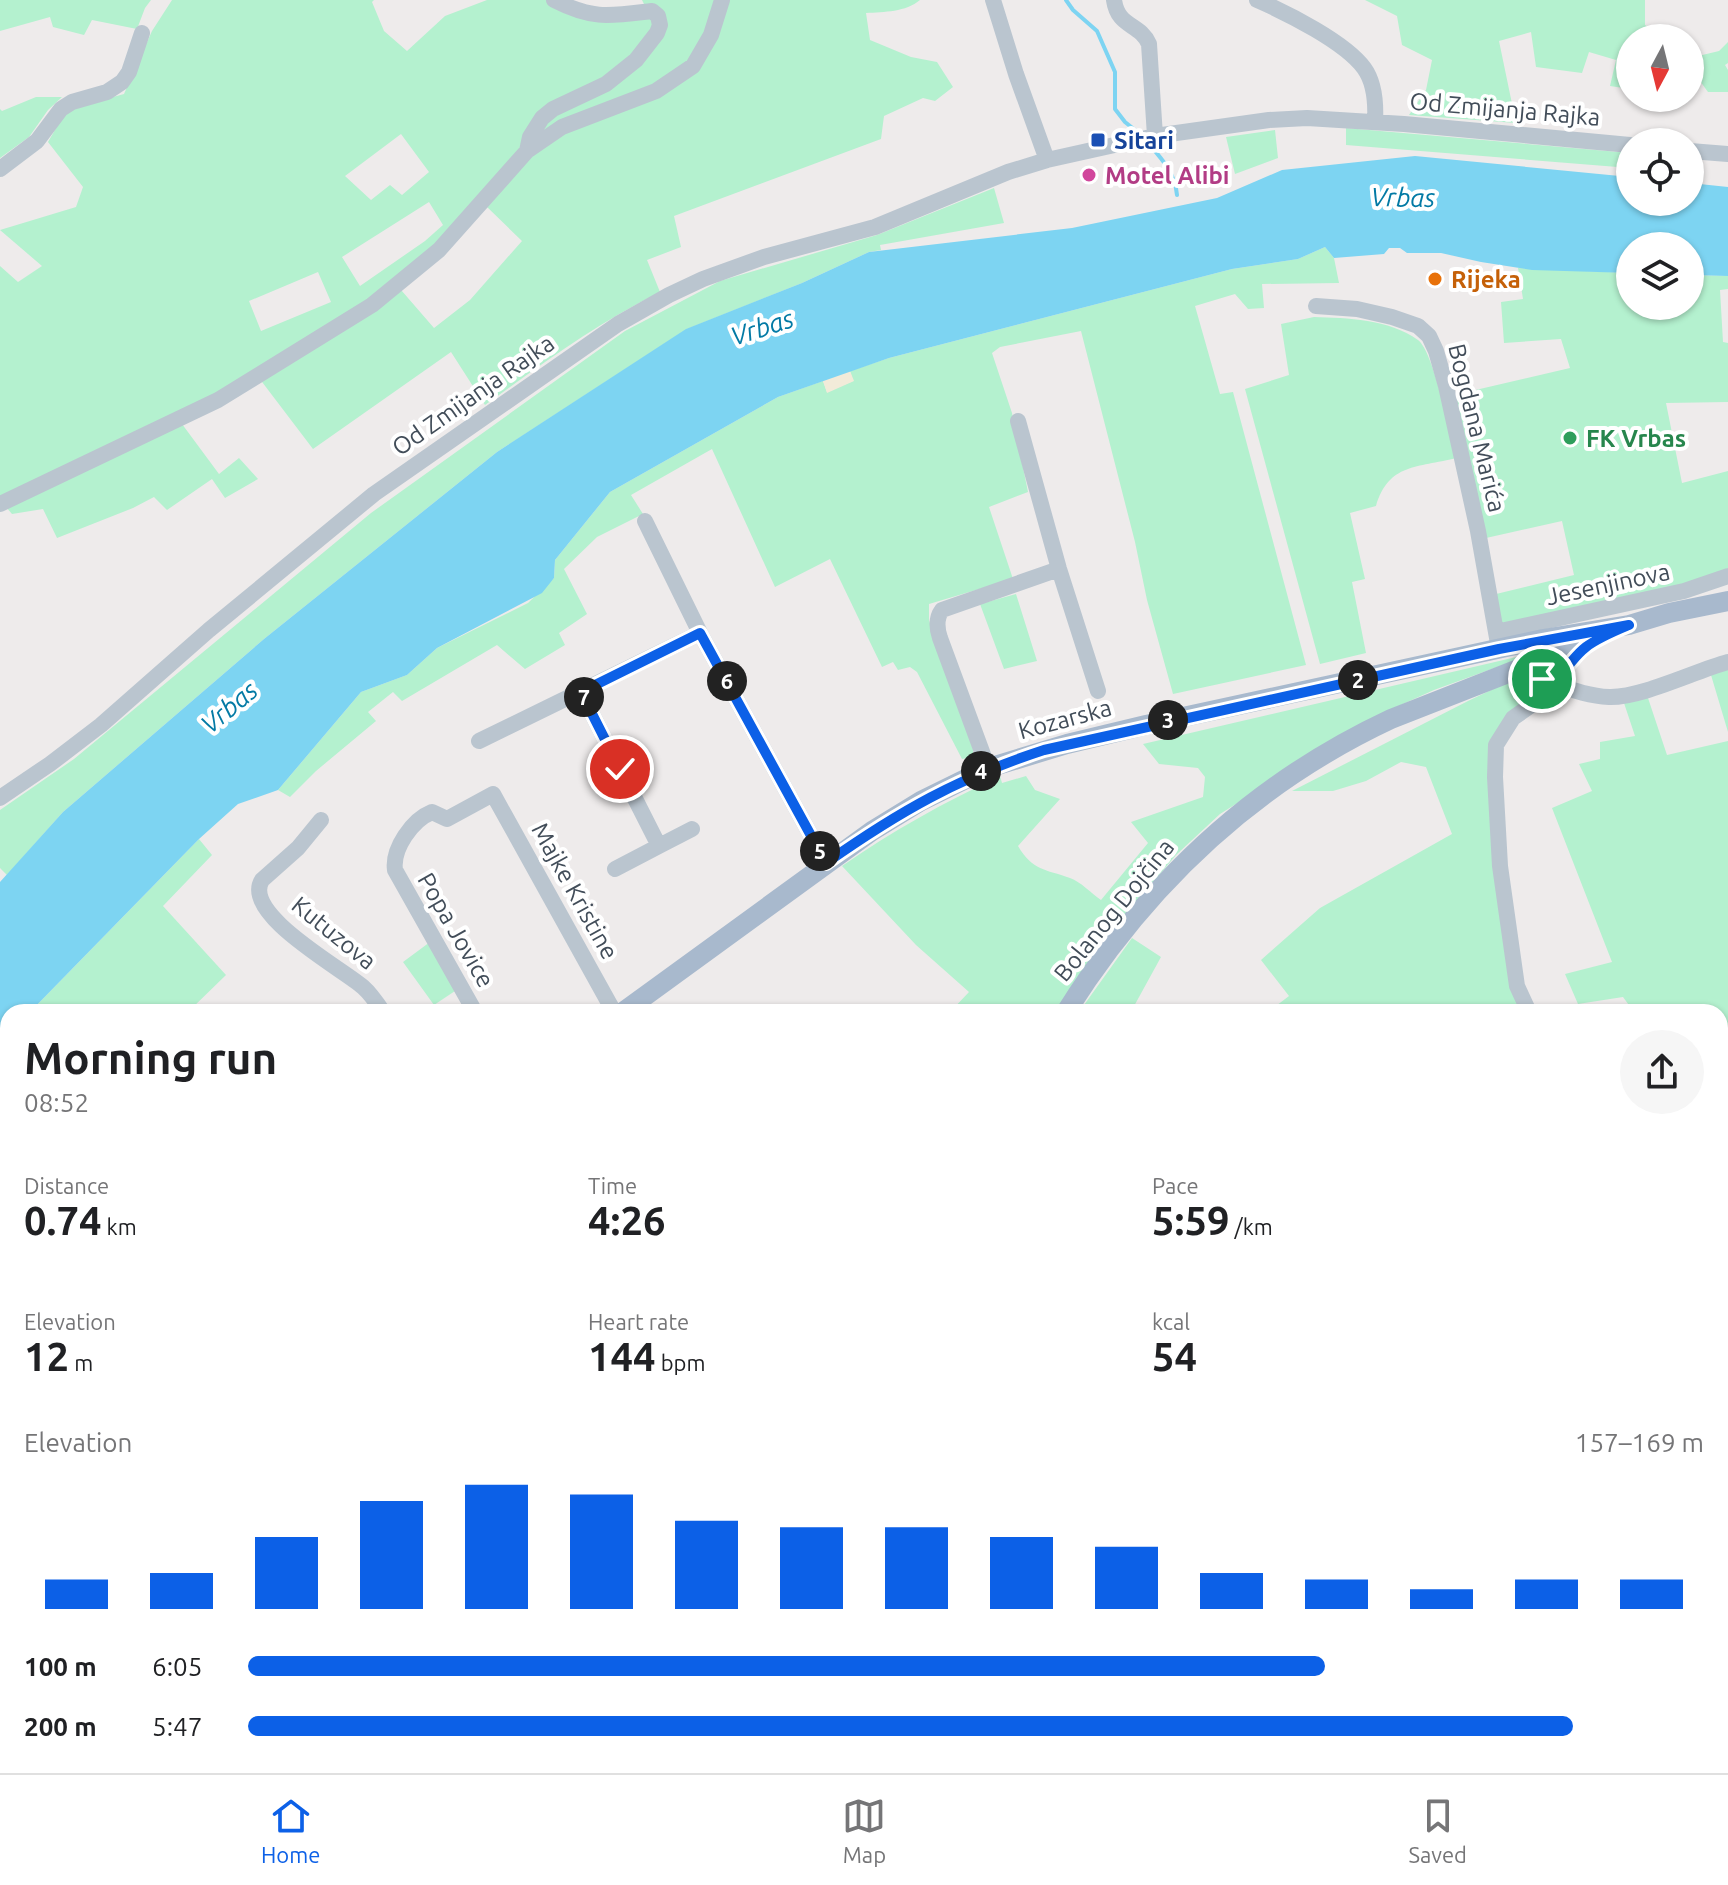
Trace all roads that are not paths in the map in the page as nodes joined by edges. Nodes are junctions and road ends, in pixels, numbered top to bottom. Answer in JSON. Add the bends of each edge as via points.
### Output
{"nodes":[{"id":1,"x":554,"y":0,"type":"edge"},
{"id":2,"x":722,"y":0,"type":"edge"},
{"id":3,"x":993,"y":0,"type":"edge"},
{"id":4,"x":1114,"y":0,"type":"edge"},
{"id":5,"x":1257,"y":0,"type":"edge"},
{"id":6,"x":142,"y":33,"type":"dead end"},
{"id":7,"x":1375,"y":122,"type":"junction"},
{"id":8,"x":1155,"y":136,"type":"junction"},
{"id":9,"x":1616,"y":144,"type":"edge"},
{"id":10,"x":527,"y":151,"type":"junction"},
{"id":11,"x":1704,"y":152,"type":"edge"},
{"id":12,"x":1728,"y":154,"type":"edge"},
{"id":13,"x":1047,"y":160,"type":"junction"},
{"id":14,"x":0,"y":169,"type":"edge"},
{"id":15,"x":1316,"y":306,"type":"dead end"},
{"id":16,"x":1018,"y":421,"type":"dead end"},
{"id":17,"x":0,"y":504,"type":"edge"},
{"id":18,"x":645,"y":521,"type":"dead end"},
{"id":19,"x":1059,"y":569,"type":"junction"},
{"id":20,"x":1728,"y":576,"type":"edge"},
{"id":21,"x":1728,"y":601,"type":"edge"},
{"id":22,"x":1629,"y":625,"type":"junction"},
{"id":23,"x":700,"y":633,"type":"junction"},
{"id":24,"x":1497,"y":640,"type":"junction"},
{"id":25,"x":1593,"y":640,"type":"junction"},
{"id":26,"x":1728,"y":662,"type":"edge"},
{"id":27,"x":1506,"y":673,"type":"junction"},
{"id":28,"x":1555,"y":684,"type":"junction"},
{"id":29,"x":1098,"y":691,"type":"dead end"},
{"id":30,"x":581,"y":692,"type":"junction"},
{"id":31,"x":479,"y":741,"type":"dead end"},
{"id":32,"x":988,"y":768,"type":"junction"},
{"id":33,"x":493,"y":794,"type":"joint"},
{"id":34,"x":0,"y":798,"type":"edge"},
{"id":35,"x":321,"y":820,"type":"dead end"},
{"id":36,"x":692,"y":829,"type":"dead end"},
{"id":37,"x":659,"y":846,"type":"junction"},
{"id":38,"x":826,"y":863,"type":"junction"},
{"id":39,"x":615,"y":869,"type":"dead end"},
{"id":40,"x":377,"y":1004,"type":"edge"},
{"id":41,"x":470,"y":1004,"type":"edge"},
{"id":42,"x":610,"y":1004,"type":"edge"},
{"id":43,"x":634,"y":1004,"type":"edge"},
{"id":44,"x":1071,"y":1004,"type":"edge"},
{"id":45,"x":1525,"y":1004,"type":"edge"}],
"edges":[{"from":1,"to":10,"type":"street","via":[[596,16],[652,11],[660,25],[622,73],[542,118]]},
{"from":2,"to":10,"type":"street","via":[[711,35],[693,66],[656,91],[562,127]]},
{"from":3,"to":13,"type":"street"},
{"from":4,"to":8,"type":"street","via":[[1119,17],[1149,44]]},
{"from":5,"to":7,"type":"street","name":"Od Zmijanja Rajka","via":[[1301,21],[1364,67],[1375,99]]},
{"from":6,"to":14,"type":"street","via":[[122,82],[61,109],[37,141]]},
{"from":7,"to":8,"type":"street","name":"Od Zmijanja Rajka","via":[[1307,118]]},
{"from":7,"to":9,"type":"street","name":"Od Zmijanja Rajka"},
{"from":8,"to":13,"type":"street","name":"Od Zmijanja Rajka"},
{"from":10,"to":17,"type":"street","via":[[439,250],[372,305],[218,400]]},
{"from":11,"to":12,"type":"street"},
{"from":13,"to":34,"type":"street","name":"Od Zmijanja Rajka","via":[[875,227],[703,279],[618,324],[374,494],[101,725]]},
{"from":15,"to":24,"type":"street","name":"Bogdana Marića","via":[[1392,317],[1429,336],[1446,386]]},
{"from":16,"to":19,"type":"street"},
{"from":18,"to":23,"type":"street"},
{"from":19,"to":29,"type":"street"},
{"from":19,"to":32,"type":"street","via":[[939,614],[940,638]]},
{"from":20,"to":24,"type":"street","name":"Jesenjinova","via":[[1707,586]]},
{"from":21,"to":22,"type":"main road","name":"Kozarska"},
{"from":22,"to":24,"type":"main road","name":"Kozarska"},
{"from":22,"to":25,"type":"main road","name":"Bolanog Dojčina"},
{"from":23,"to":30,"type":"street"},
{"from":23,"to":38,"type":"street"},
{"from":24,"to":32,"type":"main road","name":"Kozarska","via":[[1080,740]]},
{"from":25,"to":27,"type":"main road","name":"Bolanog Dojčina"},
{"from":25,"to":28,"type":"street"},
{"from":26,"to":28,"type":"street","via":[[1622,697]]},
{"from":27,"to":28,"type":"street"},
{"from":27,"to":44,"type":"main road","name":"Bolanog Dojčina","via":[[1360,734],[1275,786],[1201,845],[1149,900]]},
{"from":28,"to":45,"type":"street","via":[[1513,718],[1496,745],[1500,866],[1517,986]]},
{"from":30,"to":31,"type":"street"},
{"from":30,"to":37,"type":"street"},
{"from":32,"to":38,"type":"main road","name":"Kozarska","via":[[921,801]]},
{"from":33,"to":41,"type":"street","name":"Popa Jovice","via":[[447,819],[432,812],[423,816],[397,850],[394,864]]},
{"from":33,"to":42,"type":"street","name":"Majke Kristine"},
{"from":35,"to":40,"type":"street","name":"Kutuzova","via":[[262,880],[259,897],[291,934],[367,990]]},
{"from":36,"to":37,"type":"street"},
{"from":37,"to":39,"type":"street"},
{"from":38,"to":43,"type":"main road","name":"Kozarska"}]}
